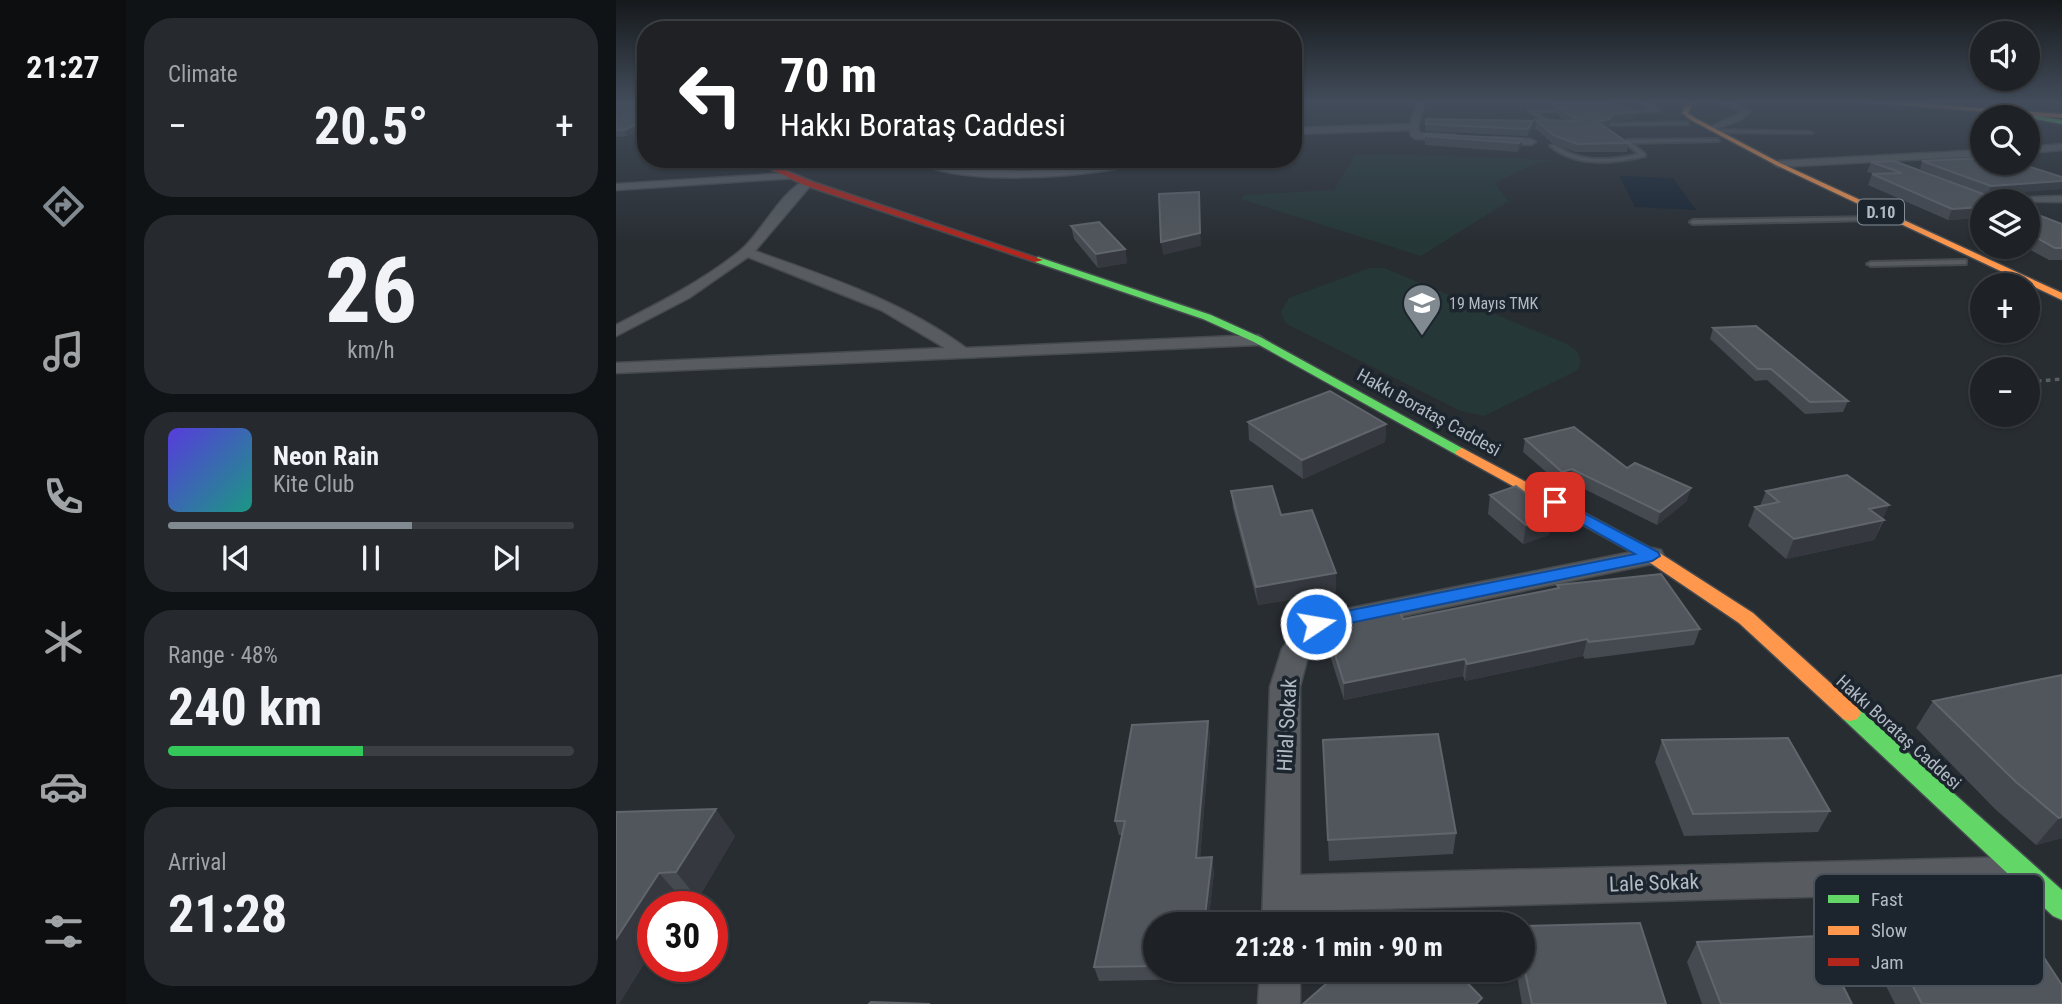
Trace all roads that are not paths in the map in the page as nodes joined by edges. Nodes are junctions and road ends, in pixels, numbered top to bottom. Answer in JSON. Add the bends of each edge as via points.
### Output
{"nodes":[{"id":1,"x":1556,"y":149,"type":"edge"},
{"id":2,"x":1635,"y":149,"type":"edge"},
{"id":3,"x":1743,"y":149,"type":"edge"},
{"id":4,"x":1747,"y":149,"type":"edge"},
{"id":5,"x":1970,"y":154,"type":"edge"},
{"id":6,"x":1881,"y":160,"type":"junction"},
{"id":7,"x":1778,"y":163,"type":"junction"},
{"id":8,"x":772,"y":168,"type":"edge"},
{"id":9,"x":946,"y":168,"type":"edge"},
{"id":10,"x":1095,"y":168,"type":"edge"},
{"id":11,"x":1905,"y":169,"type":"edge"},
{"id":12,"x":791,"y":176,"type":"junction"},
{"id":13,"x":807,"y":183,"type":"junction"},
{"id":14,"x":616,"y":187,"type":"edge"},
{"id":15,"x":2040,"y":200,"type":"edge"},
{"id":16,"x":2062,"y":200,"type":"edge"},
{"id":17,"x":1874,"y":219,"type":"junction"},
{"id":18,"x":1693,"y":222,"type":"dead end"},
{"id":19,"x":746,"y":252,"type":"junction"},
{"id":20,"x":1962,"y":262,"type":"junction"},
{"id":21,"x":1871,"y":264,"type":"dead end"},
{"id":22,"x":1985,"y":273,"type":"edge"},
{"id":23,"x":2062,"y":297,"type":"edge"},
{"id":24,"x":2040,"y":300,"type":"edge"},
{"id":25,"x":2062,"y":311,"type":"edge"},
{"id":26,"x":616,"y":331,"type":"edge"},
{"id":27,"x":1258,"y":340,"type":"junction"},
{"id":28,"x":962,"y":353,"type":"junction"},
{"id":29,"x":616,"y":369,"type":"edge"},
{"id":30,"x":1652,"y":556,"type":"junction"},
{"id":31,"x":2025,"y":873,"type":"joint"},
{"id":32,"x":2004,"y":874,"type":"edge"},
{"id":33,"x":1814,"y":883,"type":"edge"},
{"id":34,"x":2044,"y":890,"type":"edge"},
{"id":35,"x":2062,"y":907,"type":"edge"},
{"id":36,"x":1282,"y":909,"type":"edge"},
{"id":37,"x":1280,"y":982,"type":"edge"},
{"id":38,"x":1279,"y":1004,"type":"edge"}],
"edges":[{"from":1,"to":2,"type":"lane","via":[[1572,158],[1614,160],[1643,155]]},
{"from":3,"to":17,"type":"main road","number":"D.10"},
{"from":4,"to":7,"type":"main road","number":"D.10"},
{"from":5,"to":6,"type":"street"},
{"from":6,"to":7,"type":"street"},
{"from":6,"to":11,"type":"street"},
{"from":7,"to":23,"type":"main road","number":"D.10"},
{"from":8,"to":12,"type":"main road","name":"Hakkı Borataş Caddesi"},
{"from":9,"to":10,"type":"street","via":[[1012,173]]},
{"from":12,"to":13,"type":"main road","name":"Hakkı Borataş Caddesi"},
{"from":12,"to":14,"type":"street"},
{"from":13,"to":19,"type":"street"},
{"from":13,"to":27,"type":"main road","name":"Hakkı Borataş Caddesi","via":[[1207,317]]},
{"from":15,"to":16,"type":"street"},
{"from":17,"to":18,"type":"lane"},
{"from":17,"to":20,"type":"main road","number":"D.10"},
{"from":19,"to":26,"type":"street","via":[[667,305]]},
{"from":19,"to":28,"type":"street","via":[[926,327]]},
{"from":20,"to":21,"type":"lane"},
{"from":20,"to":22,"type":"main road","number":"D.10"},
{"from":24,"to":25,"type":"main road"},
{"from":27,"to":28,"type":"street"},
{"from":27,"to":30,"type":"main road","name":"Hakkı Borataş Caddesi"},
{"from":28,"to":29,"type":"street"},
{"from":30,"to":31,"type":"main road","name":"Hakkı Borataş Caddesi","via":[[1746,618]]},
{"from":30,"to":36,"type":"street","name":"Hilal Sokak","via":[[1316,624],[1296,649],[1285,687]]},
{"from":31,"to":32,"type":"street","name":"Lale Sokak"},
{"from":33,"to":36,"type":"street","name":"Lale Sokak"},
{"from":34,"to":35,"type":"main road","name":"Hakkı Borataş Caddesi"},
{"from":37,"to":38,"type":"street"}]}
